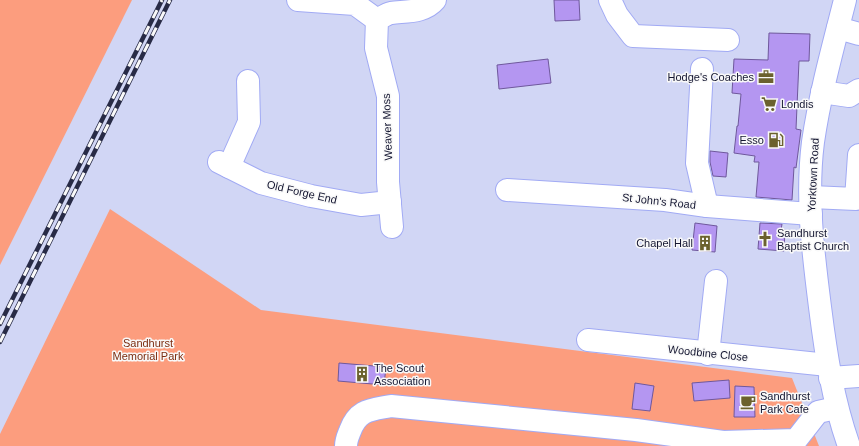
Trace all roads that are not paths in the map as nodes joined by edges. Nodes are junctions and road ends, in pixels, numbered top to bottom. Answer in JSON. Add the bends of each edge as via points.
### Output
{"nodes":[{"id":1,"x":298,"y":0,"type":"edge"},
{"id":2,"x":435,"y":0,"type":"edge"},
{"id":3,"x":845,"y":0,"type":"edge"},
{"id":4,"x":614,"y":8,"type":"edge"},
{"id":5,"x":377,"y":20,"type":"junction"},
{"id":6,"x":838,"y":28,"type":"junction"},
{"id":7,"x":859,"y":34,"type":"edge"},
{"id":8,"x":728,"y":40,"type":"dead end"},
{"id":9,"x":702,"y":69,"type":"dead end"},
{"id":10,"x":248,"y":81,"type":"dead end"},
{"id":11,"x":859,"y":90,"type":"edge"},
{"id":12,"x":822,"y":92,"type":"junction"},
{"id":13,"x":859,"y":154,"type":"edge"},
{"id":14,"x":507,"y":190,"type":"dead end"},
{"id":15,"x":390,"y":202,"type":"junction"},
{"id":16,"x":707,"y":206,"type":"junction"},
{"id":17,"x":811,"y":206,"type":"junction"},
{"id":18,"x":392,"y":227,"type":"dead end"},
{"id":19,"x":716,"y":281,"type":"dead end"},
{"id":20,"x":588,"y":340,"type":"dead end"},
{"id":21,"x":708,"y":354,"type":"junction"},
{"id":22,"x":829,"y":371,"type":"junction"},
{"id":23,"x":859,"y":376,"type":"edge"},
{"id":24,"x":836,"y":408,"type":"junction"},
{"id":25,"x":346,"y":446,"type":"edge"},
{"id":26,"x":849,"y":446,"type":"edge"}],
"edges":[{"from":1,"to":5,"type":"street","via":[[355,4]]},
{"from":2,"to":5,"type":"street","via":[[412,12],[389,14]]},
{"from":3,"to":6,"type":"street","name":"Yorktown Road"},
{"from":4,"to":8,"type":"street","via":[[633,36]]},
{"from":5,"to":15,"type":"street","name":"Weaver Moss","via":[[376,48],[388,96]]},
{"from":6,"to":7,"type":"street"},
{"from":6,"to":12,"type":"street","name":"Yorktown Road"},
{"from":9,"to":16,"type":"street","via":[[697,163]]},
{"from":10,"to":15,"type":"street","name":"Old Forge End","via":[[250,122],[224,164],[261,183],[311,196],[361,205]]},
{"from":11,"to":12,"type":"street","via":[[849,96]]},
{"from":12,"to":17,"type":"street","name":"Yorktown Road","via":[[813,143]]},
{"from":13,"to":17,"type":"street","name":"St John's Road","via":[[856,199]]},
{"from":14,"to":16,"type":"street","name":"St John's Road","via":[[665,200]]},
{"from":15,"to":18,"type":"street","name":"Weaver Moss"},
{"from":16,"to":17,"type":"street","name":"St John's Road"},
{"from":17,"to":22,"type":"street","name":"Yorktown Road","via":[[816,276]]},
{"from":19,"to":21,"type":"street"},
{"from":20,"to":21,"type":"street","name":"Woodbine Close"},
{"from":21,"to":22,"type":"street","name":"Woodbine Close"},
{"from":22,"to":23,"type":"street","name":"Woodbine Close"},
{"from":22,"to":24,"type":"street","name":"Yorktown Road"},
{"from":24,"to":25,"type":"street","via":[[818,412],[796,440],[723,442],[636,430],[391,406],[364,412],[354,419]]},
{"from":24,"to":26,"type":"street","name":"Yorktown Road"}]}
